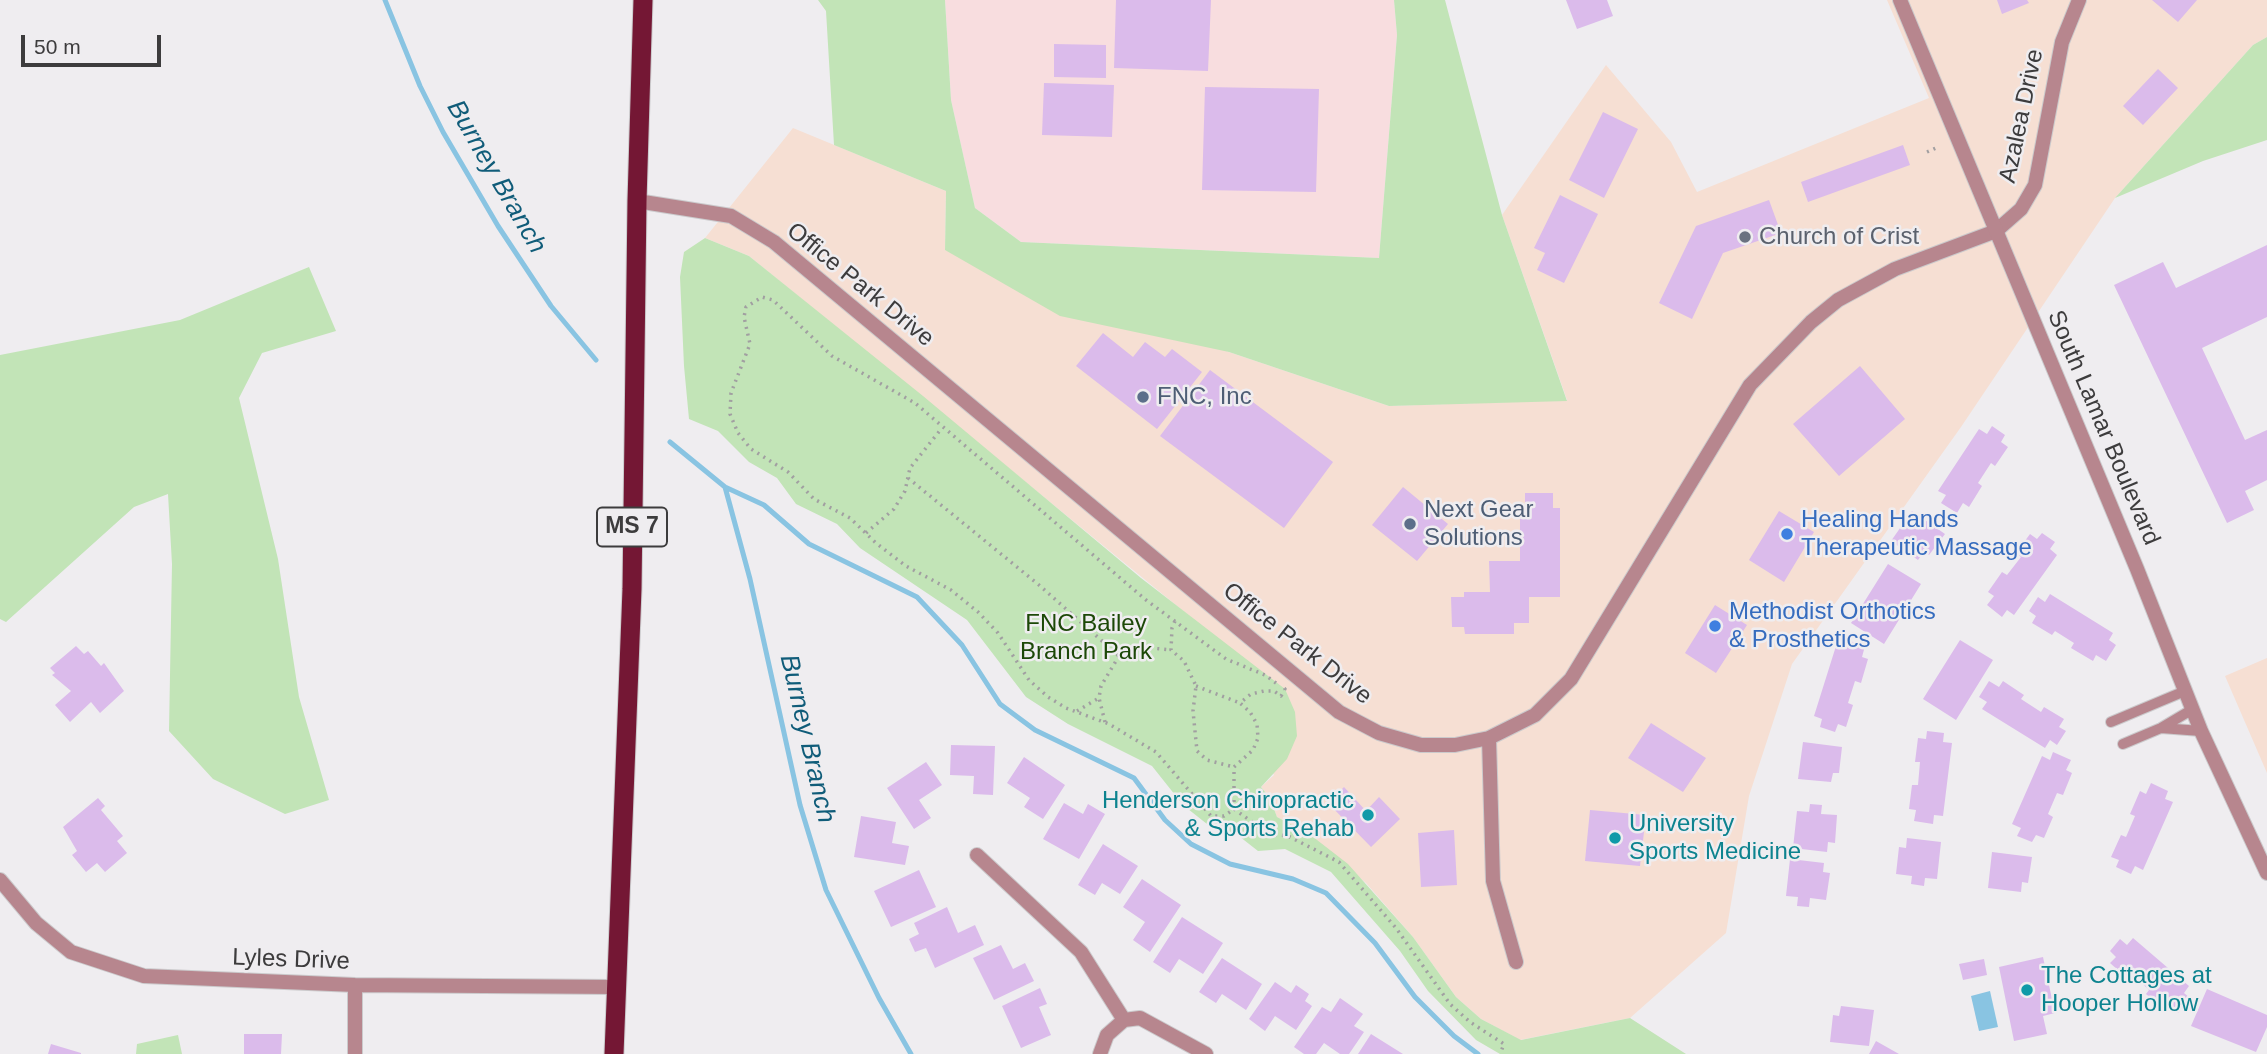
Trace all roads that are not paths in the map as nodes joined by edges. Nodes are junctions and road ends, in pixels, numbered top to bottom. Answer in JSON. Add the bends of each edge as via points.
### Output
{"nodes":[{"id":1,"x":643,"y":0,"type":"edge"},
{"id":2,"x":1900,"y":0,"type":"edge"},
{"id":3,"x":2079,"y":0,"type":"edge"},
{"id":4,"x":637,"y":201,"type":"junction"},
{"id":5,"x":1996,"y":231,"type":"junction"},
{"id":6,"x":2185,"y":691,"type":"junction"},
{"id":7,"x":2193,"y":709,"type":"junction"},
{"id":8,"x":2111,"y":722,"type":"dead end"},
{"id":9,"x":2161,"y":728,"type":"junction"},
{"id":10,"x":2201,"y":731,"type":"junction"},
{"id":11,"x":1489,"y":738,"type":"junction"},
{"id":12,"x":2123,"y":744,"type":"dead end"},
{"id":13,"x":977,"y":855,"type":"dead end"},
{"id":14,"x":2267,"y":873,"type":"edge"},
{"id":15,"x":0,"y":880,"type":"edge"},
{"id":16,"x":1516,"y":962,"type":"dead end"},
{"id":17,"x":355,"y":985,"type":"junction"},
{"id":18,"x":615,"y":987,"type":"junction"},
{"id":19,"x":1124,"y":1020,"type":"junction"},
{"id":20,"x":355,"y":1054,"type":"edge"},
{"id":21,"x":614,"y":1054,"type":"edge"},
{"id":22,"x":1100,"y":1054,"type":"edge"},
{"id":23,"x":1206,"y":1054,"type":"edge"}],
"edges":[{"from":1,"to":4,"type":"highway","number":"MS 7"},
{"from":2,"to":5,"type":"street","name":"South Lamar Boulevard"},
{"from":3,"to":5,"type":"street","name":"Azalea Drive","via":[[2062,42],[2035,185],[2021,209]]},
{"from":4,"to":11,"type":"street","name":"Office Park Drive","via":[[731,216],[774,242],[1339,712],[1379,733],[1420,745],[1455,746]]},
{"from":4,"to":18,"type":"highway","number":"MS 7","via":[[632,589]]},
{"from":5,"to":6,"type":"street","name":"South Lamar Boulevard"},
{"from":5,"to":11,"type":"street","name":"Office Park Drive","via":[[1895,269],[1811,321],[1750,385],[1724,423],[1571,679],[1535,716]]},
{"from":6,"to":7,"type":"street","name":"South Lamar Boulevard"},
{"from":6,"to":8,"type":"lane"},
{"from":7,"to":9,"type":"lane"},
{"from":7,"to":10,"type":"street","name":"South Lamar Boulevard"},
{"from":9,"to":10,"type":"lane"},
{"from":9,"to":12,"type":"lane"},
{"from":10,"to":14,"type":"street","name":"South Lamar Boulevard"},
{"from":11,"to":16,"type":"street","via":[[1493,881]]},
{"from":13,"to":19,"type":"street","via":[[1081,951]]},
{"from":15,"to":17,"type":"street","name":"Lyles Drive","via":[[36,923],[71,952],[106,966],[144,976]]},
{"from":17,"to":18,"type":"street","name":"Lyles Drive"},
{"from":17,"to":20,"type":"street"},
{"from":18,"to":21,"type":"highway","number":"MS 7"},
{"from":19,"to":22,"type":"street","via":[[1107,1035]]},
{"from":19,"to":23,"type":"street","via":[[1140,1018]]}]}
